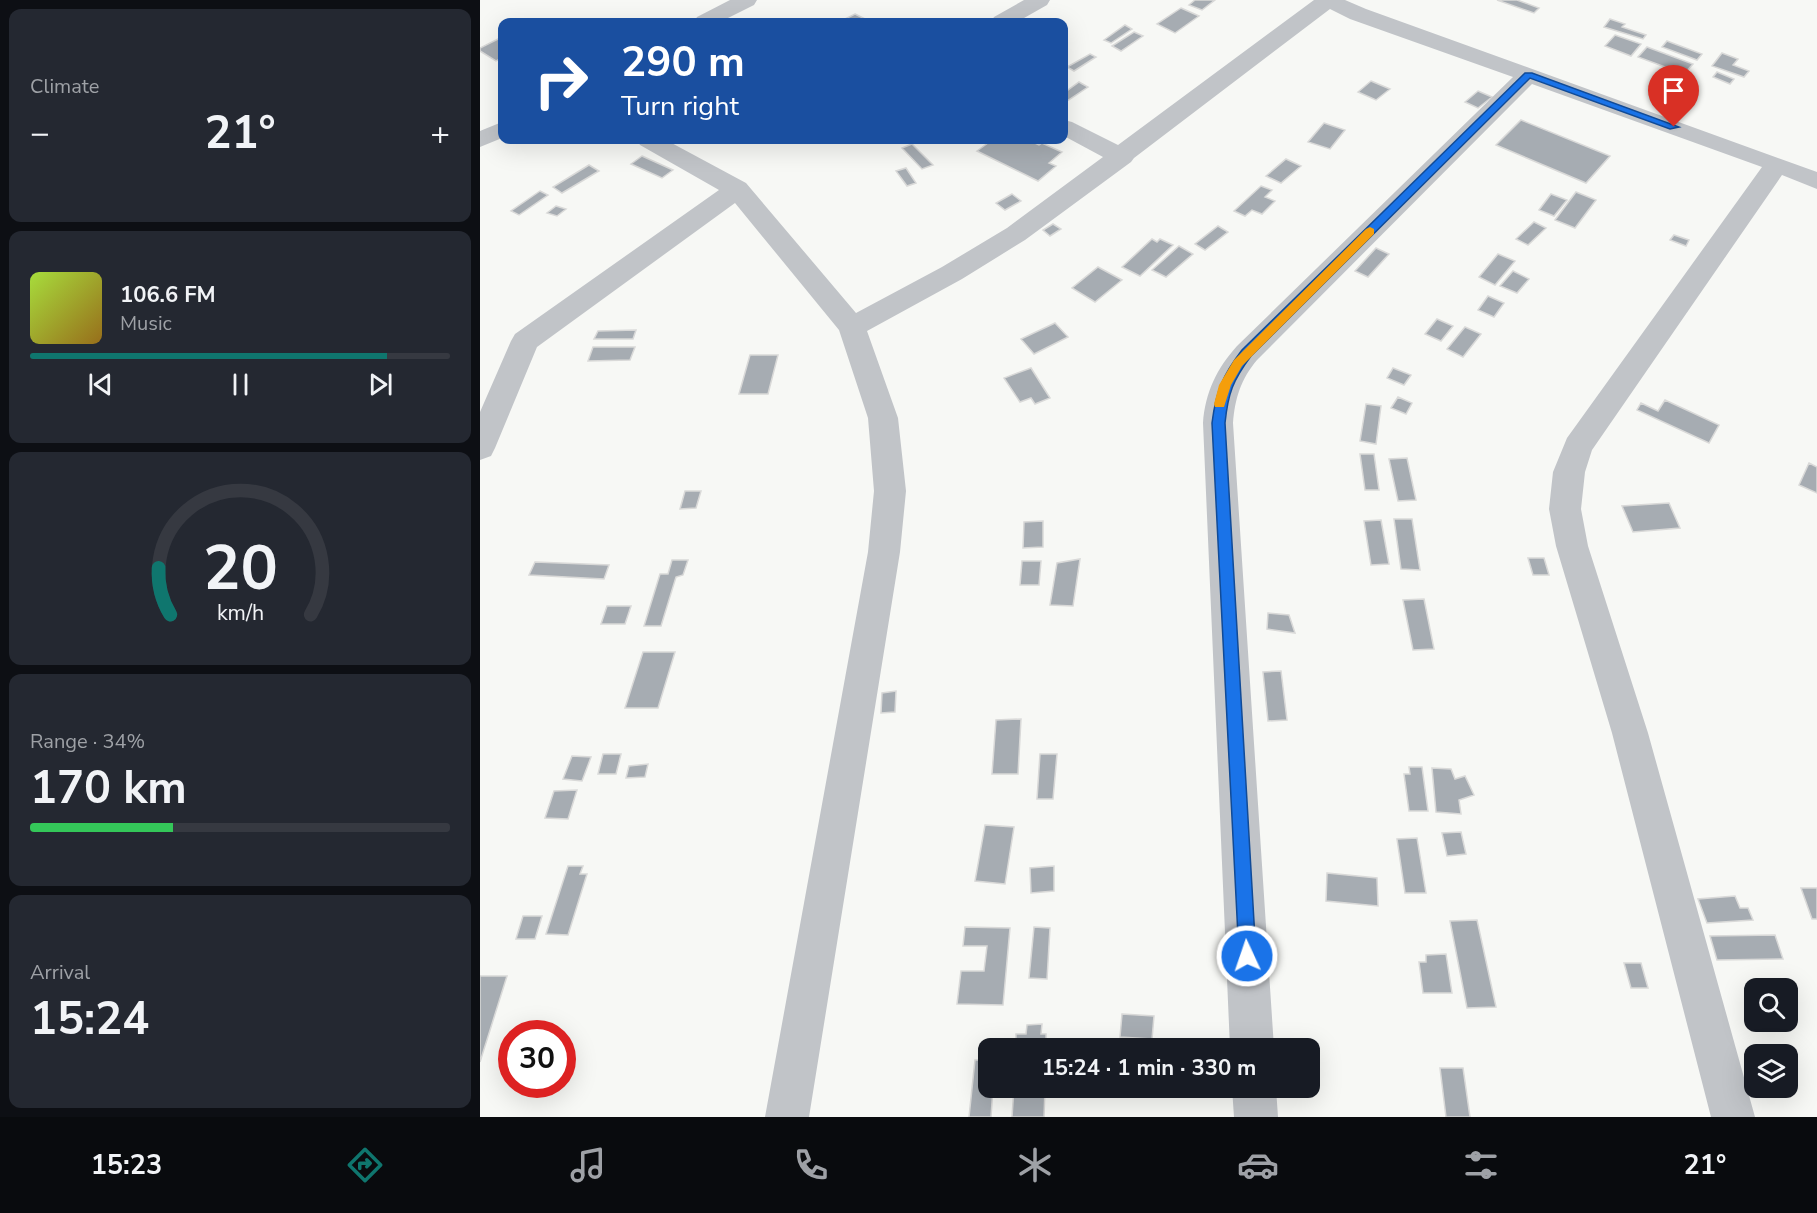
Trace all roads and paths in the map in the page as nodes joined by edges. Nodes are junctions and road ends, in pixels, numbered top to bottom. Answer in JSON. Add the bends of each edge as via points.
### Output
{"nodes":[{"id":1,"x":746,"y":0,"type":"edge"},
{"id":2,"x":1039,"y":0,"type":"edge"},
{"id":3,"x":1328,"y":0,"type":"edge"},
{"id":4,"x":712,"y":18,"type":"edge"},
{"id":5,"x":1009,"y":18,"type":"edge"},
{"id":6,"x":1528,"y":75,"type":"junction"},
{"id":7,"x":1068,"y":129,"type":"edge"},
{"id":8,"x":498,"y":131,"type":"edge"},
{"id":9,"x":480,"y":140,"type":"edge"},
{"id":10,"x":656,"y":144,"type":"edge"},
{"id":11,"x":1122,"y":157,"type":"junction"},
{"id":12,"x":1777,"y":164,"type":"junction"},
{"id":13,"x":1817,"y":181,"type":"edge"},
{"id":14,"x":736,"y":189,"type":"junction"},
{"id":15,"x":852,"y":327,"type":"junction"},
{"id":16,"x":480,"y":448,"type":"edge"},
{"id":17,"x":1251,"y":1038,"type":"edge"},
{"id":18,"x":1255,"y":1098,"type":"edge"},
{"id":19,"x":787,"y":1117,"type":"edge"},
{"id":20,"x":1256,"y":1117,"type":"edge"},
{"id":21,"x":1734,"y":1117,"type":"edge"}],
"edges":[{"from":1,"to":4,"type":"street"},
{"from":2,"to":5,"type":"street"},
{"from":3,"to":6,"type":"street"},
{"from":3,"to":11,"type":"street"},
{"from":6,"to":12,"type":"street"},
{"from":6,"to":17,"type":"street","via":[[1247,353],[1231,374],[1221,397],[1218,423]]},
{"from":7,"to":11,"type":"street"},
{"from":8,"to":9,"type":"street"},
{"from":10,"to":14,"type":"street"},
{"from":11,"to":15,"type":"street","via":[[1016,234]]},
{"from":12,"to":13,"type":"street"},
{"from":12,"to":21,"type":"street","via":[[1578,446],[1569,472],[1566,509],[1572,546],[1630,733]]},
{"from":14,"to":15,"type":"street"},
{"from":14,"to":16,"type":"street","via":[[525,341]]},
{"from":15,"to":19,"type":"street","via":[[884,418],[890,491],[884,552]]},
{"from":18,"to":20,"type":"street"}]}
